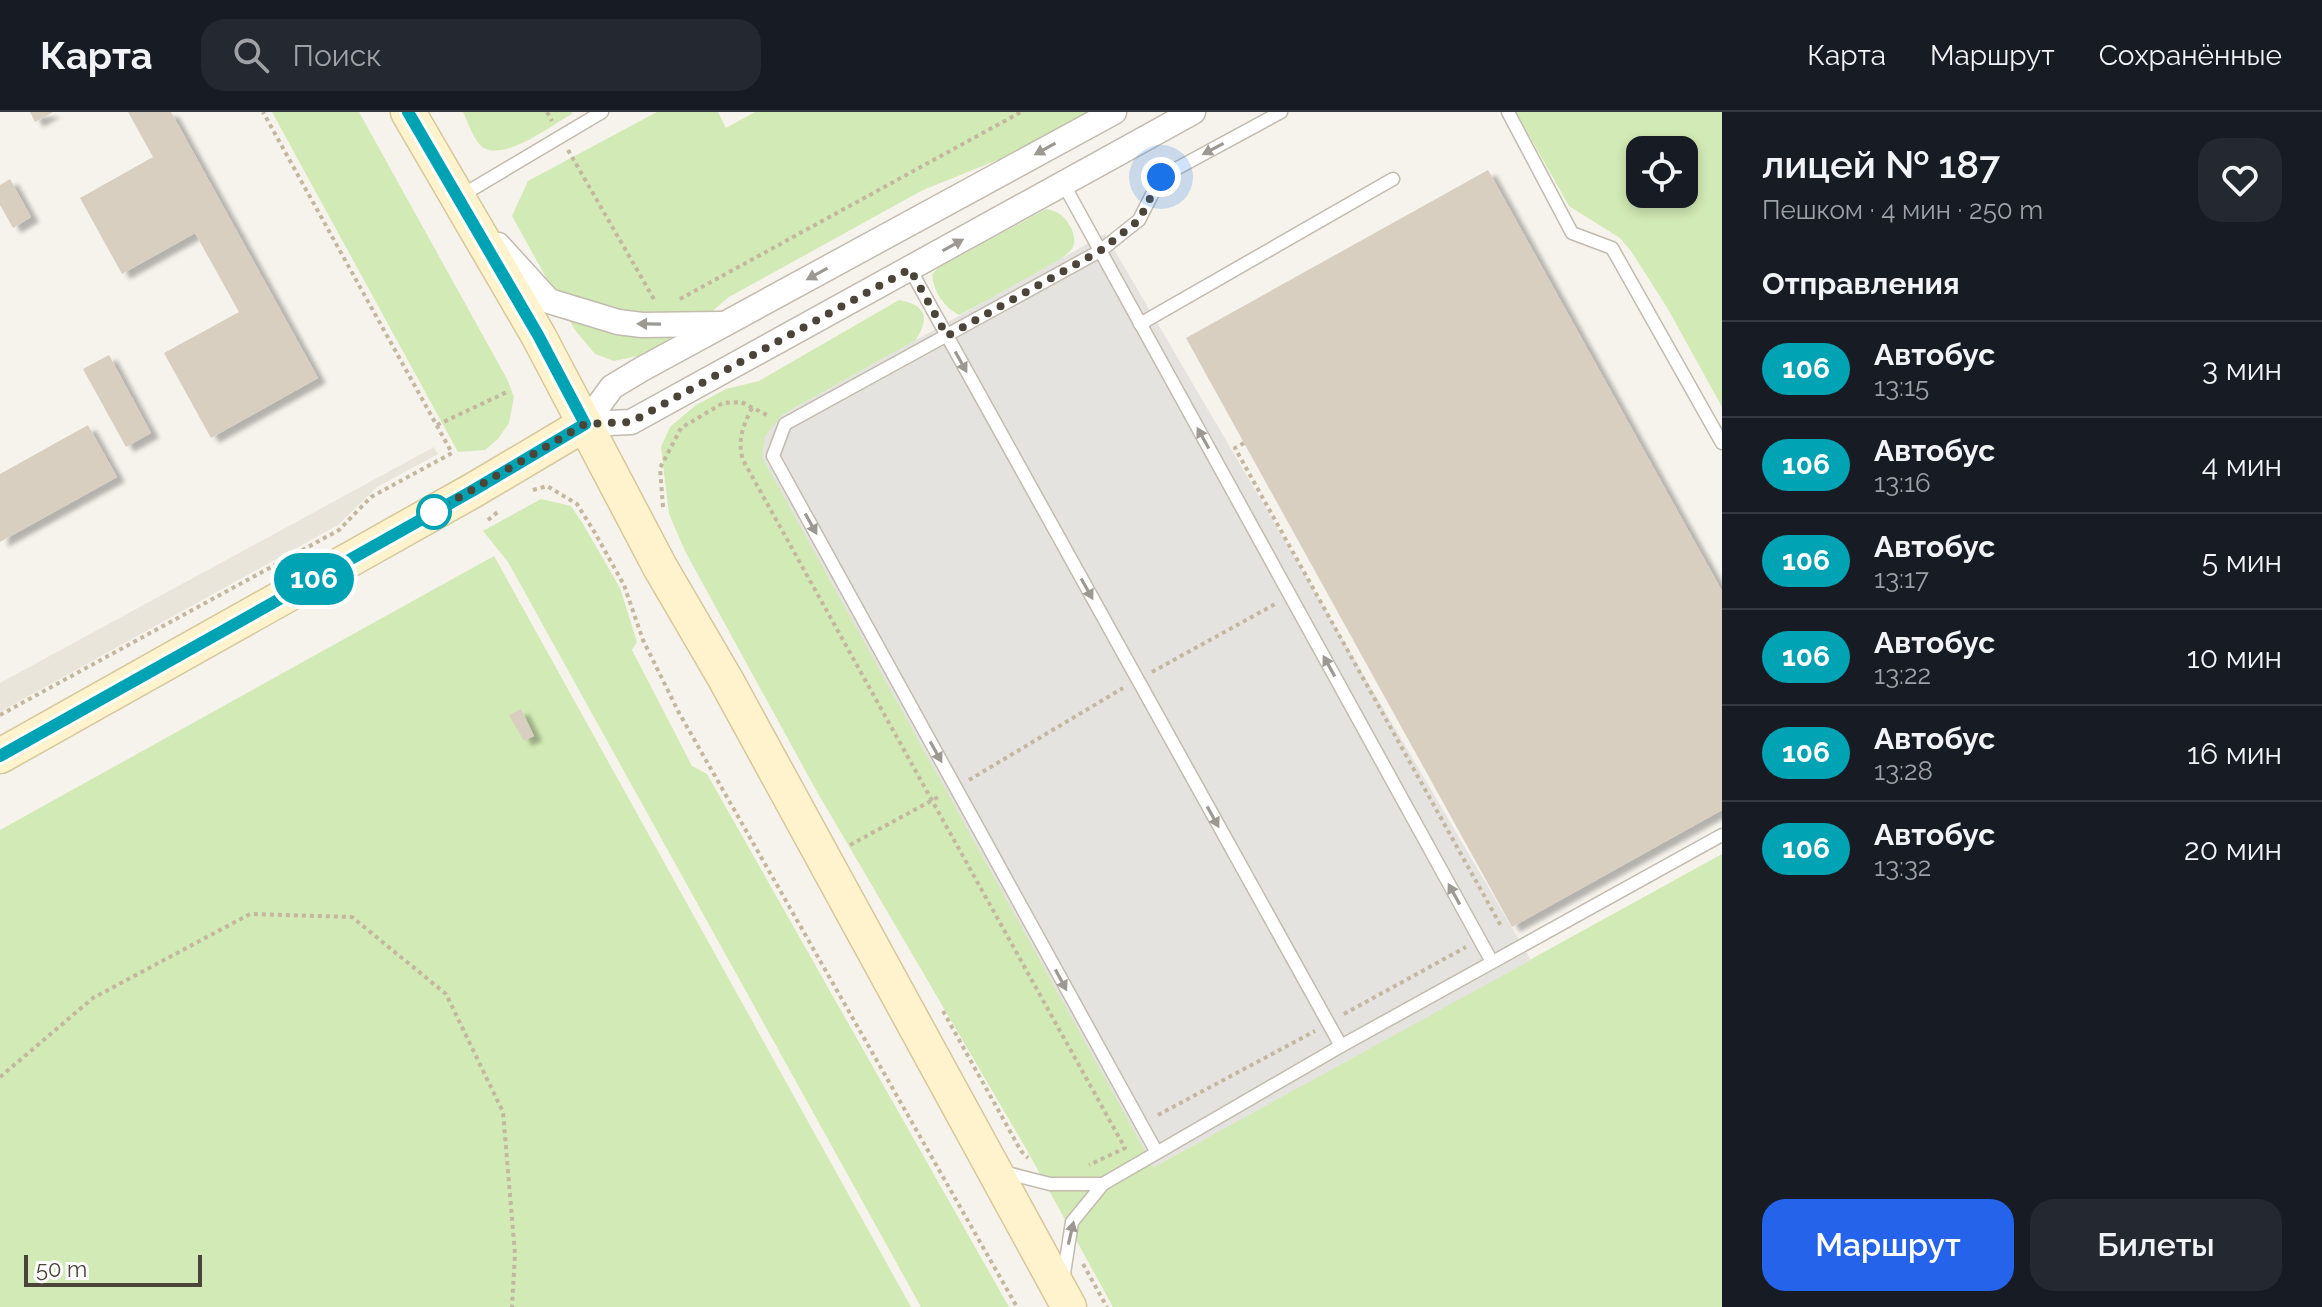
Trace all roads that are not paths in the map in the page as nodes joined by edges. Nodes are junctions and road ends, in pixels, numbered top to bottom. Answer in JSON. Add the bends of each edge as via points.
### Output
{"nodes":[{"id":1,"x":408,"y":112,"type":"edge"},
{"id":2,"x":1114,"y":112,"type":"edge"},
{"id":3,"x":1193,"y":112,"type":"edge"},
{"id":4,"x":1281,"y":112,"type":"edge"},
{"id":5,"x":1508,"y":112,"type":"edge"},
{"id":6,"x":599,"y":113,"type":"edge"},
{"id":7,"x":1393,"y":179,"type":"dead end"},
{"id":8,"x":1064,"y":185,"type":"junction"},
{"id":9,"x":456,"y":199,"type":"junction"},
{"id":10,"x":1100,"y":251,"type":"junction"},
{"id":11,"x":910,"y":269,"type":"junction"},
{"id":12,"x":727,"y":324,"type":"junction"},
{"id":13,"x":1140,"y":324,"type":"junction"},
{"id":14,"x":947,"y":336,"type":"junction"},
{"id":15,"x":585,"y":424,"type":"junction"},
{"id":16,"x":1722,"y":443,"type":"edge"},
{"id":17,"x":0,"y":756,"type":"edge"},
{"id":18,"x":1722,"y":835,"type":"edge"},
{"id":19,"x":1492,"y":962,"type":"junction"},
{"id":20,"x":1341,"y":1046,"type":"junction"},
{"id":21,"x":1156,"y":1151,"type":"junction"},
{"id":22,"x":993,"y":1169,"type":"junction"},
{"id":23,"x":1103,"y":1184,"type":"junction"},
{"id":24,"x":1065,"y":1299,"type":"edge"}],
"edges":[{"from":1,"to":9,"type":"main road"},
{"from":2,"to":12,"type":"street","one_way":true},
{"from":3,"to":8,"type":"street"},
{"from":4,"to":10,"type":"lane","one_way":true,"via":[[1161,177],[1139,220]]},
{"from":5,"to":16,"type":"lane","via":[[1572,233],[1612,248]]},
{"from":6,"to":9,"type":"lane"},
{"from":7,"to":13,"type":"lane"},
{"from":8,"to":10,"type":"lane"},
{"from":11,"to":8,"type":"street","one_way":true},
{"from":12,"to":9,"type":"street","one_way":true,"via":[[618,322],[549,301]]},
{"from":9,"to":15,"type":"main road"},
{"from":10,"to":13,"type":"lane"},
{"from":10,"to":14,"type":"lane"},
{"from":11,"to":14,"type":"lane"},
{"from":11,"to":15,"type":"street","via":[[631,422]]},
{"from":12,"to":15,"type":"street","via":[[612,387]]},
{"from":19,"to":13,"type":"lane","one_way":true},
{"from":14,"to":20,"type":"lane","one_way":true},
{"from":14,"to":21,"type":"lane","one_way":true,"via":[[785,424],[773,456]]},
{"from":15,"to":17,"type":"main road"},
{"from":15,"to":22,"type":"main road"},
{"from":18,"to":19,"type":"lane"},
{"from":19,"to":20,"type":"lane"},
{"from":20,"to":21,"type":"lane"},
{"from":21,"to":23,"type":"lane"},
{"from":22,"to":23,"type":"lane","via":[[1050,1184]]},
{"from":22,"to":24,"type":"main road"},
{"from":24,"to":23,"type":"lane","one_way":true,"via":[[1072,1222]]}]}
